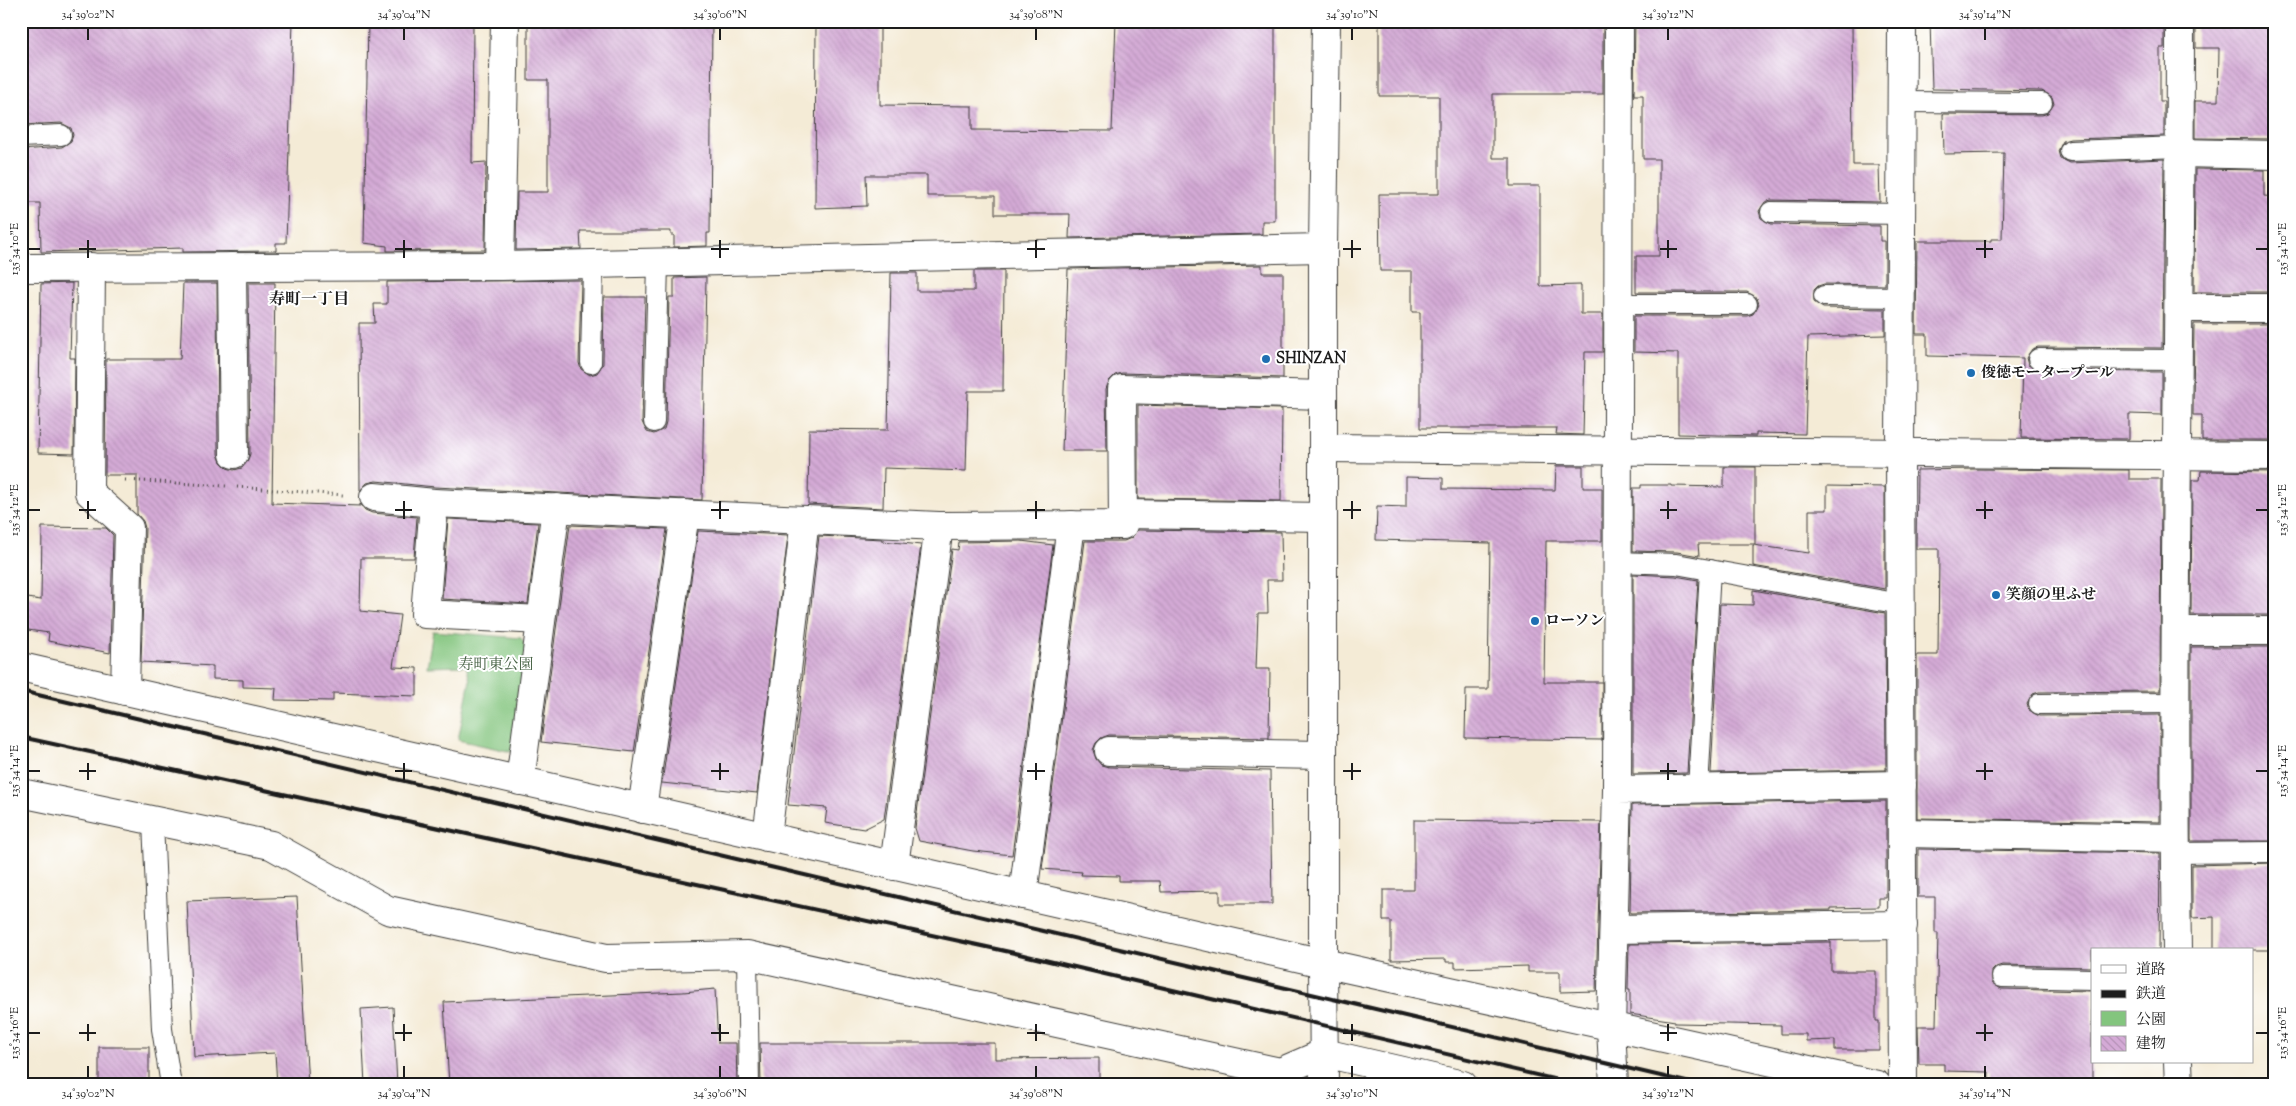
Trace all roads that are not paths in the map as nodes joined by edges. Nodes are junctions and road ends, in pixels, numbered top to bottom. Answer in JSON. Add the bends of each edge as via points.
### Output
{"nodes":[{"id":1,"x":504,"y":21,"type":"edge"},
{"id":2,"x":1326,"y":21,"type":"edge"},
{"id":3,"x":1619,"y":21,"type":"edge"},
{"id":4,"x":1902,"y":21,"type":"edge"},
{"id":5,"x":2180,"y":21,"type":"edge"},
{"id":6,"x":1902,"y":102,"type":"junction"},
{"id":7,"x":2042,"y":103,"type":"dead end"},
{"id":8,"x":61,"y":135,"type":"dead end"},
{"id":9,"x":21,"y":137,"type":"edge"},
{"id":10,"x":2180,"y":150,"type":"junction"},
{"id":11,"x":2070,"y":151,"type":"dead end"},
{"id":12,"x":2275,"y":155,"type":"edge"},
{"id":13,"x":1771,"y":212,"type":"dead end"},
{"id":14,"x":1902,"y":214,"type":"junction"},
{"id":15,"x":1323,"y":248,"type":"junction"},
{"id":16,"x":658,"y":263,"type":"junction"},
{"id":17,"x":593,"y":264,"type":"junction"},
{"id":18,"x":500,"y":266,"type":"junction"},
{"id":19,"x":91,"y":267,"type":"junction"},
{"id":20,"x":232,"y":267,"type":"junction"},
{"id":21,"x":21,"y":268,"type":"edge"},
{"id":22,"x":1824,"y":296,"type":"dead end"},
{"id":23,"x":1901,"y":296,"type":"junction"},
{"id":24,"x":1618,"y":304,"type":"junction"},
{"id":25,"x":1747,"y":304,"type":"dead end"},
{"id":26,"x":2179,"y":308,"type":"junction"},
{"id":27,"x":2275,"y":308,"type":"edge"},
{"id":28,"x":2038,"y":359,"type":"dead end"},
{"id":29,"x":2178,"y":360,"type":"junction"},
{"id":30,"x":591,"y":363,"type":"dead end"},
{"id":31,"x":1323,"y":395,"type":"junction"},
{"id":32,"x":654,"y":422,"type":"dead end"},
{"id":33,"x":1323,"y":448,"type":"junction"},
{"id":34,"x":1617,"y":450,"type":"junction"},
{"id":35,"x":1900,"y":452,"type":"junction"},
{"id":36,"x":234,"y":454,"type":"dead end"},
{"id":37,"x":2176,"y":455,"type":"junction"},
{"id":38,"x":2275,"y":456,"type":"edge"},
{"id":39,"x":374,"y":497,"type":"dead end"},
{"id":40,"x":434,"y":502,"type":"junction"},
{"id":41,"x":556,"y":508,"type":"junction"},
{"id":42,"x":685,"y":514,"type":"junction"},
{"id":43,"x":1123,"y":514,"type":"junction"},
{"id":44,"x":1323,"y":517,"type":"junction"},
{"id":45,"x":806,"y":520,"type":"junction"},
{"id":46,"x":1071,"y":525,"type":"junction"},
{"id":47,"x":939,"y":526,"type":"junction"},
{"id":48,"x":1617,"y":562,"type":"junction"},
{"id":49,"x":1710,"y":570,"type":"junction"},
{"id":50,"x":1901,"y":604,"type":"junction"},
{"id":51,"x":541,"y":620,"type":"junction"},
{"id":52,"x":2176,"y":631,"type":"junction"},
{"id":53,"x":2275,"y":631,"type":"edge"},
{"id":54,"x":21,"y":667,"type":"edge"},
{"id":55,"x":125,"y":691,"type":"junction"},
{"id":56,"x":2175,"y":703,"type":"junction"},
{"id":57,"x":2039,"y":704,"type":"dead end"},
{"id":58,"x":1109,"y":751,"type":"dead end"},
{"id":59,"x":1323,"y":755,"type":"junction"},
{"id":60,"x":520,"y":781,"type":"junction"},
{"id":61,"x":1902,"y":785,"type":"junction"},
{"id":62,"x":1698,"y":789,"type":"junction"},
{"id":63,"x":1617,"y":790,"type":"junction"},
{"id":64,"x":21,"y":794,"type":"edge"},
{"id":65,"x":642,"y":809,"type":"junction"},
{"id":66,"x":153,"y":822,"type":"junction"},
{"id":67,"x":1903,"y":833,"type":"junction"},
{"id":68,"x":767,"y":837,"type":"junction"},
{"id":69,"x":2175,"y":846,"type":"junction"},
{"id":70,"x":2271,"y":852,"type":"dead end"},
{"id":71,"x":894,"y":866,"type":"junction"},
{"id":72,"x":1023,"y":895,"type":"junction"},
{"id":73,"x":1903,"y":925,"type":"junction"},
{"id":74,"x":1614,"y":929,"type":"junction"},
{"id":75,"x":2177,"y":948,"type":"edge"},
{"id":76,"x":747,"y":955,"type":"junction"},
{"id":77,"x":1323,"y":963,"type":"junction"},
{"id":78,"x":2002,"y":978,"type":"dead end"},
{"id":79,"x":2091,"y":979,"type":"edge"},
{"id":80,"x":1611,"y":1028,"type":"junction"},
{"id":81,"x":1324,"y":1053,"type":"junction"},
{"id":82,"x":2178,"y":1064,"type":"edge"},
{"id":83,"x":171,"y":1085,"type":"edge"},
{"id":84,"x":749,"y":1085,"type":"edge"},
{"id":85,"x":1324,"y":1085,"type":"edge"},
{"id":86,"x":1463,"y":1085,"type":"edge"},
{"id":87,"x":1614,"y":1085,"type":"edge"},
{"id":88,"x":1877,"y":1085,"type":"edge"},
{"id":89,"x":1903,"y":1085,"type":"edge"},
{"id":90,"x":2179,"y":1085,"type":"edge"}],
"edges":[{"from":1,"to":18,"type":"street"},
{"from":2,"to":15,"type":"street"},
{"from":3,"to":24,"type":"street"},
{"from":4,"to":6,"type":"street"},
{"from":5,"to":10,"type":"street"},
{"from":6,"to":7,"type":"lane"},
{"from":6,"to":14,"type":"street"},
{"from":8,"to":9,"type":"lane"},
{"from":10,"to":11,"type":"lane"},
{"from":10,"to":12,"type":"street"},
{"from":10,"to":26,"type":"street"},
{"from":13,"to":14,"type":"lane"},
{"from":14,"to":23,"type":"street"},
{"from":15,"to":16,"type":"street"},
{"from":15,"to":31,"type":"street"},
{"from":16,"to":17,"type":"street"},
{"from":16,"to":32,"type":"lane"},
{"from":17,"to":18,"type":"street"},
{"from":17,"to":30,"type":"lane"},
{"from":18,"to":20,"type":"street"},
{"from":19,"to":20,"type":"street"},
{"from":19,"to":21,"type":"street"},
{"from":19,"to":55,"type":"street","via":[[89,492],[129,528]]},
{"from":20,"to":36,"type":"street"},
{"from":22,"to":23,"type":"lane"},
{"from":23,"to":35,"type":"street"},
{"from":24,"to":25,"type":"lane"},
{"from":24,"to":34,"type":"street"},
{"from":26,"to":27,"type":"street"},
{"from":26,"to":29,"type":"street"},
{"from":28,"to":29,"type":"lane"},
{"from":29,"to":37,"type":"street"},
{"from":31,"to":33,"type":"street"},
{"from":31,"to":43,"type":"street","via":[[1122,389]]},
{"from":33,"to":34,"type":"street"},
{"from":33,"to":44,"type":"street"},
{"from":34,"to":35,"type":"street"},
{"from":34,"to":48,"type":"street"},
{"from":35,"to":37,"type":"street"},
{"from":35,"to":50,"type":"street"},
{"from":37,"to":38,"type":"street"},
{"from":37,"to":52,"type":"street"},
{"from":39,"to":40,"type":"street"},
{"from":40,"to":41,"type":"street"},
{"from":40,"to":51,"type":"street","via":[[425,614]]},
{"from":41,"to":42,"type":"street"},
{"from":41,"to":51,"type":"street"},
{"from":42,"to":45,"type":"street"},
{"from":42,"to":65,"type":"street"},
{"from":43,"to":44,"type":"street"},
{"from":43,"to":46,"type":"street","via":[[1123,525]]},
{"from":44,"to":59,"type":"street"},
{"from":45,"to":47,"type":"street"},
{"from":45,"to":68,"type":"street"},
{"from":46,"to":47,"type":"street"},
{"from":46,"to":72,"type":"street"},
{"from":47,"to":71,"type":"street"},
{"from":48,"to":49,"type":"lane","via":[[1676,564]]},
{"from":48,"to":63,"type":"street"},
{"from":49,"to":50,"type":"lane"},
{"from":49,"to":62,"type":"lane"},
{"from":50,"to":61,"type":"street"},
{"from":51,"to":60,"type":"street"},
{"from":52,"to":53,"type":"street"},
{"from":52,"to":56,"type":"street"},
{"from":54,"to":55,"type":"street"},
{"from":55,"to":60,"type":"street"},
{"from":56,"to":57,"type":"lane"},
{"from":56,"to":69,"type":"street"},
{"from":58,"to":59,"type":"street"},
{"from":59,"to":77,"type":"street"},
{"from":60,"to":65,"type":"street"},
{"from":61,"to":62,"type":"street"},
{"from":61,"to":67,"type":"street"},
{"from":62,"to":63,"type":"street"},
{"from":63,"to":74,"type":"street"},
{"from":64,"to":66,"type":"street"},
{"from":65,"to":68,"type":"street"},
{"from":66,"to":76,"type":"street","via":[[271,845],[388,910],[606,958]]},
{"from":66,"to":83,"type":"lane","via":[[162,1029]]},
{"from":67,"to":69,"type":"street"},
{"from":67,"to":73,"type":"street"},
{"from":68,"to":71,"type":"street"},
{"from":69,"to":70,"type":"lane"},
{"from":69,"to":75,"type":"street"},
{"from":71,"to":72,"type":"street"},
{"from":72,"to":77,"type":"street"},
{"from":73,"to":74,"type":"street"},
{"from":73,"to":89,"type":"street"},
{"from":74,"to":80,"type":"street"},
{"from":76,"to":81,"type":"street","via":[[1280,1072]]},
{"from":76,"to":84,"type":"lane"},
{"from":77,"to":80,"type":"street"},
{"from":77,"to":81,"type":"street"},
{"from":78,"to":79,"type":"lane"},
{"from":80,"to":87,"type":"street"},
{"from":80,"to":88,"type":"street"},
{"from":81,"to":85,"type":"street"},
{"from":81,"to":86,"type":"street"},
{"from":82,"to":90,"type":"street"}]}
